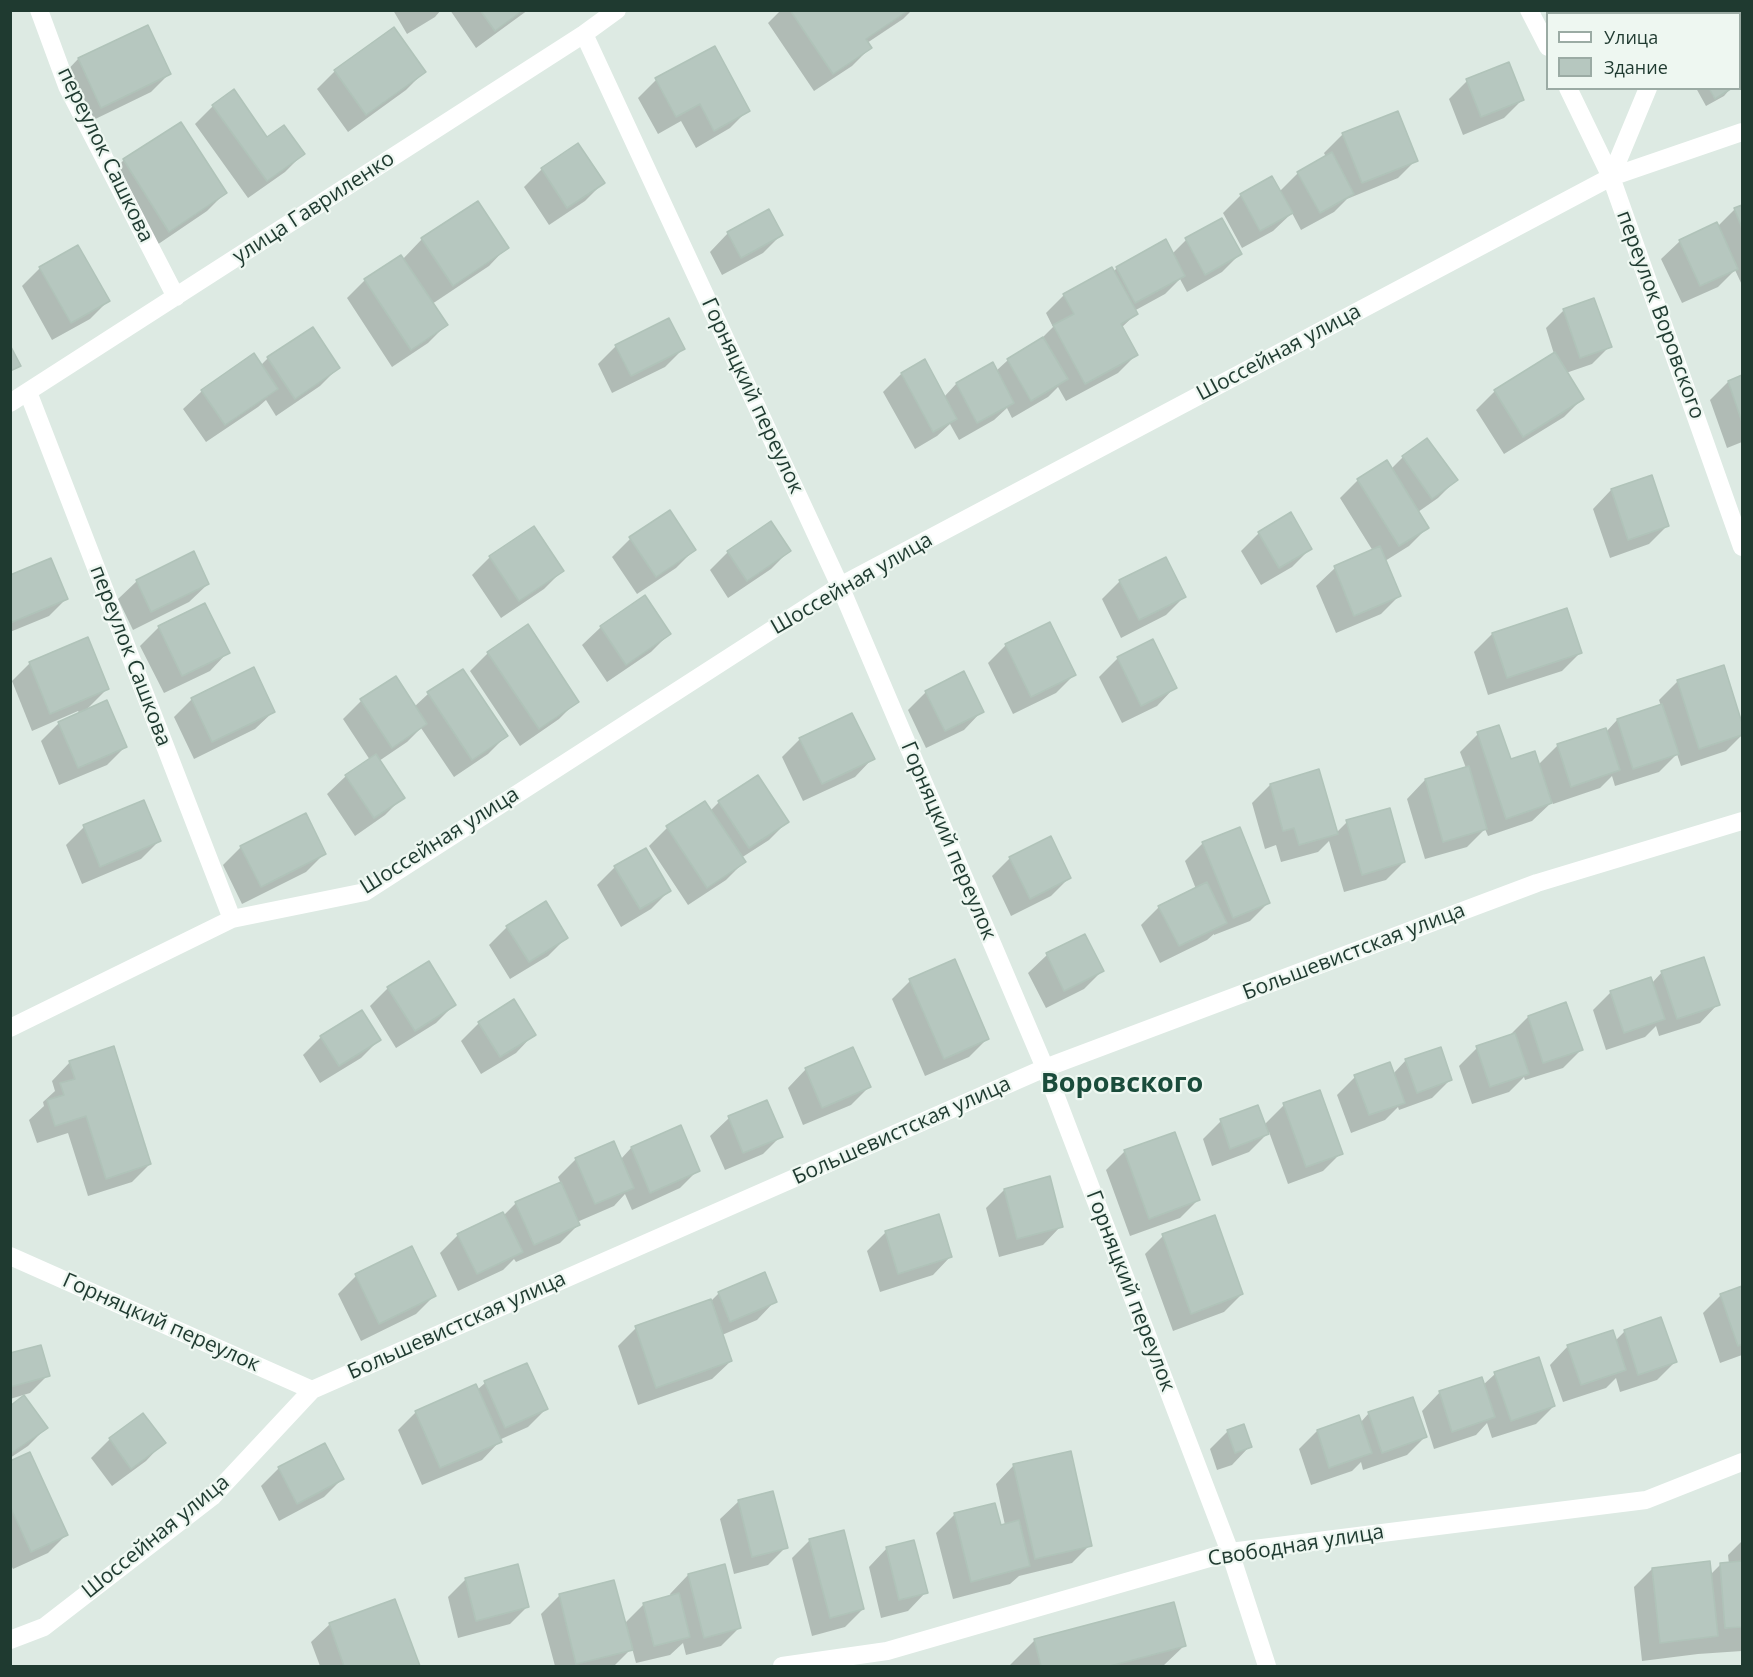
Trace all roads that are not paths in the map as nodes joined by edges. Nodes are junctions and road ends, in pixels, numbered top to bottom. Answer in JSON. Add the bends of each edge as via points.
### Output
{"nodes":[{"id":1,"x":39,"y":10,"type":"edge"},
{"id":2,"x":617,"y":10,"type":"edge"},
{"id":3,"x":1529,"y":10,"type":"edge"},
{"id":4,"x":584,"y":33,"type":"junction"},
{"id":5,"x":1546,"y":43,"type":"edge"},
{"id":6,"x":1569,"y":90,"type":"edge"},
{"id":7,"x":1647,"y":90,"type":"edge"},
{"id":8,"x":1743,"y":132,"type":"edge"},
{"id":9,"x":1611,"y":177,"type":"junction"},
{"id":10,"x":176,"y":297,"type":"junction"},
{"id":11,"x":28,"y":392,"type":"junction"},
{"id":12,"x":10,"y":403,"type":"edge"},
{"id":13,"x":1743,"y":547,"type":"edge"},
{"id":14,"x":840,"y":586,"type":"junction"},
{"id":15,"x":1743,"y":822,"type":"edge"},
{"id":16,"x":232,"y":919,"type":"junction"},
{"id":17,"x":10,"y":1028,"type":"edge"},
{"id":18,"x":1045,"y":1068,"type":"junction"},
{"id":19,"x":10,"y":1256,"type":"edge"},
{"id":20,"x":312,"y":1390,"type":"junction"},
{"id":21,"x":1743,"y":1461,"type":"edge"},
{"id":22,"x":1230,"y":1552,"type":"junction"},
{"id":23,"x":10,"y":1640,"type":"edge"},
{"id":24,"x":782,"y":1666,"type":"edge"},
{"id":25,"x":1267,"y":1666,"type":"edge"}],
"edges":[{"from":1,"to":10,"type":"street","name":"переулок Сашкова","via":[[67,86]]},
{"from":2,"to":4,"type":"street","name":"улица Гавриленко"},
{"from":3,"to":5,"type":"street"},
{"from":4,"to":10,"type":"street","name":"улица Гавриленко"},
{"from":4,"to":14,"type":"street","name":"Горняцкий переулок"},
{"from":6,"to":9,"type":"street","name":"переулок Воровского"},
{"from":7,"to":9,"type":"street"},
{"from":8,"to":9,"type":"street","name":"Шоссейная улица"},
{"from":9,"to":13,"type":"street","name":"переулок Воровского"},
{"from":9,"to":14,"type":"street","name":"Шоссейная улица"},
{"from":10,"to":11,"type":"street","name":"улица Гавриленко"},
{"from":11,"to":12,"type":"street","name":"улица Гавриленко"},
{"from":11,"to":16,"type":"street","name":"переулок Сашкова"},
{"from":14,"to":16,"type":"street","name":"Шоссейная улица","via":[[365,892]]},
{"from":14,"to":18,"type":"street","name":"Горняцкий переулок"},
{"from":15,"to":18,"type":"street","name":"Большевистская улица","via":[[1537,883]]},
{"from":16,"to":17,"type":"street","name":"Шоссейная улица"},
{"from":18,"to":20,"type":"street","name":"Большевистская улица"},
{"from":18,"to":22,"type":"street","name":"Горняцкий переулок"},
{"from":19,"to":20,"type":"street","name":"Горняцкий переулок"},
{"from":20,"to":23,"type":"street","name":"Шоссейная улица","via":[[212,1497],[44,1627]]},
{"from":21,"to":22,"type":"street","name":"Свободная улица","via":[[1646,1500]]},
{"from":22,"to":24,"type":"street","name":"Свободная улица","via":[[887,1651]]},
{"from":22,"to":25,"type":"street","name":"Горняцкий переулок"}]}
